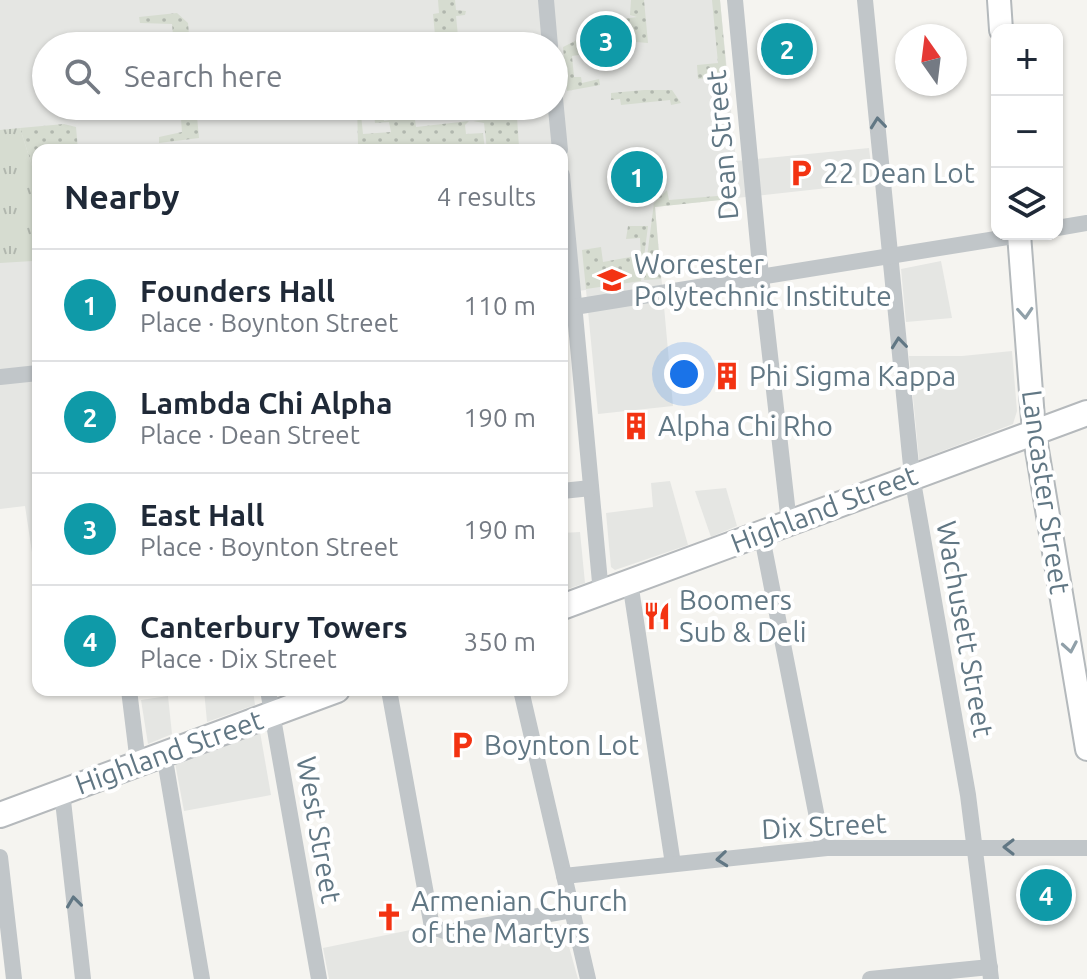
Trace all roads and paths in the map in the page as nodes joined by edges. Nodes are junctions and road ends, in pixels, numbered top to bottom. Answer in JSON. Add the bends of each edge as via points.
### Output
{"nodes":[{"id":1,"x":546,"y":0,"type":"edge"},
{"id":2,"x":735,"y":0,"type":"edge"},
{"id":3,"x":865,"y":0,"type":"edge"},
{"id":4,"x":999,"y":0,"type":"edge"},
{"id":5,"x":1001,"y":24,"type":"edge"},
{"id":6,"x":549,"y":32,"type":"edge"},
{"id":7,"x":557,"y":120,"type":"edge"},
{"id":8,"x":559,"y":144,"type":"edge"},
{"id":9,"x":1087,"y":223,"type":"edge"},
{"id":10,"x":1063,"y":227,"type":"edge"},
{"id":11,"x":991,"y":239,"type":"edge"},
{"id":12,"x":1021,"y":240,"type":"edge"},
{"id":13,"x":891,"y":257,"type":"junction"},
{"id":14,"x":761,"y":276,"type":"junction"},
{"id":15,"x":568,"y":308,"type":"edge"},
{"id":16,"x":32,"y":374,"type":"edge"},
{"id":17,"x":0,"y":377,"type":"edge"},
{"id":18,"x":1087,"y":413,"type":"edge"},
{"id":19,"x":1034,"y":432,"type":"junction"},
{"id":20,"x":912,"y":476,"type":"junction"},
{"id":21,"x":591,"y":488,"type":"junction"},
{"id":22,"x":568,"y":490,"type":"edge"},
{"id":23,"x":789,"y":523,"type":"junction"},
{"id":24,"x":761,"y":532,"type":"junction"},
{"id":25,"x":630,"y":582,"type":"junction"},
{"id":26,"x":601,"y":593,"type":"junction"},
{"id":27,"x":568,"y":605,"type":"edge"},
{"id":28,"x":130,"y":696,"type":"edge"},
{"id":29,"x":269,"y":696,"type":"edge"},
{"id":30,"x":321,"y":696,"type":"edge"},
{"id":31,"x":390,"y":696,"type":"edge"},
{"id":32,"x":522,"y":696,"type":"edge"},
{"id":33,"x":271,"y":715,"type":"junction"},
{"id":34,"x":1087,"y":749,"type":"edge"},
{"id":35,"x":164,"y":754,"type":"junction"},
{"id":36,"x":138,"y":763,"type":"junction"},
{"id":37,"x":62,"y":792,"type":"junction"},
{"id":38,"x":0,"y":815,"type":"edge"},
{"id":39,"x":975,"y":847,"type":"junction"},
{"id":40,"x":823,"y":848,"type":"junction"},
{"id":41,"x":1087,"y":848,"type":"edge"},
{"id":42,"x":0,"y":857,"type":"edge"},
{"id":43,"x":673,"y":864,"type":"junction"},
{"id":44,"x":564,"y":876,"type":"junction"},
{"id":45,"x":572,"y":910,"type":"junction"},
{"id":46,"x":990,"y":973,"type":"edge"},
{"id":47,"x":14,"y":979,"type":"edge"},
{"id":48,"x":83,"y":979,"type":"edge"},
{"id":49,"x":202,"y":979,"type":"edge"},
{"id":50,"x":319,"y":979,"type":"edge"},
{"id":51,"x":588,"y":979,"type":"edge"},
{"id":52,"x":870,"y":979,"type":"edge"}],
"edges":[{"from":1,"to":6,"type":"street"},
{"from":2,"to":14,"type":"street","name":"Dean Street"},
{"from":13,"to":3,"type":"street","name":"Wachusett Street","one_way":true},
{"from":4,"to":5,"type":"main road"},
{"from":7,"to":8,"type":"street"},
{"from":9,"to":10,"type":"street"},
{"from":11,"to":13,"type":"street"},
{"from":12,"to":19,"type":"main road","name":"Lancaster Street","one_way":true},
{"from":13,"to":14,"type":"street"},
{"from":20,"to":13,"type":"street","name":"Wachusett Street","one_way":true},
{"from":14,"to":15,"type":"street"},
{"from":14,"to":23,"type":"street","name":"Dean Street"},
{"from":15,"to":21,"type":"street"},
{"from":16,"to":17,"type":"street"},
{"from":18,"to":19,"type":"highway","name":"Highland Street"},
{"from":19,"to":20,"type":"highway","name":"Highland Street"},
{"from":19,"to":34,"type":"main road","name":"Lancaster Street","one_way":true},
{"from":20,"to":23,"type":"highway","name":"Highland Street"},
{"from":20,"to":39,"type":"street","name":"Wachusett Street"},
{"from":21,"to":22,"type":"street"},
{"from":21,"to":26,"type":"street"},
{"from":23,"to":24,"type":"highway","name":"Highland Street"},
{"from":24,"to":25,"type":"highway","name":"Highland Street"},
{"from":24,"to":40,"type":"street"},
{"from":25,"to":26,"type":"highway","name":"Highland Street"},
{"from":25,"to":43,"type":"street"},
{"from":26,"to":27,"type":"highway","name":"Highland Street"},
{"from":28,"to":36,"type":"street"},
{"from":29,"to":33,"type":"street","name":"West Street"},
{"from":30,"to":33,"type":"highway","name":"Highland Street"},
{"from":31,"to":45,"type":"street","via":[[432,927],[448,932]]},
{"from":32,"to":44,"type":"street"},
{"from":33,"to":35,"type":"highway","name":"Highland Street"},
{"from":33,"to":50,"type":"street","name":"West Street"},
{"from":35,"to":36,"type":"highway","name":"Highland Street"},
{"from":35,"to":49,"type":"street"},
{"from":36,"to":37,"type":"highway","name":"Highland Street"},
{"from":37,"to":38,"type":"highway","name":"Highland Street"},
{"from":48,"to":37,"type":"street","one_way":true},
{"from":39,"to":40,"type":"street","name":"Dix Street"},
{"from":41,"to":39,"type":"street","name":"Dix Street","one_way":true},
{"from":39,"to":46,"type":"street","name":"Wachusett Street"},
{"from":40,"to":43,"type":"street","name":"Dix Street","one_way":true},
{"from":42,"to":47,"type":"street"},
{"from":43,"to":44,"type":"street","name":"Dix Street"},
{"from":44,"to":45,"type":"street"},
{"from":45,"to":51,"type":"street"},
{"from":46,"to":52,"type":"street"}]}
